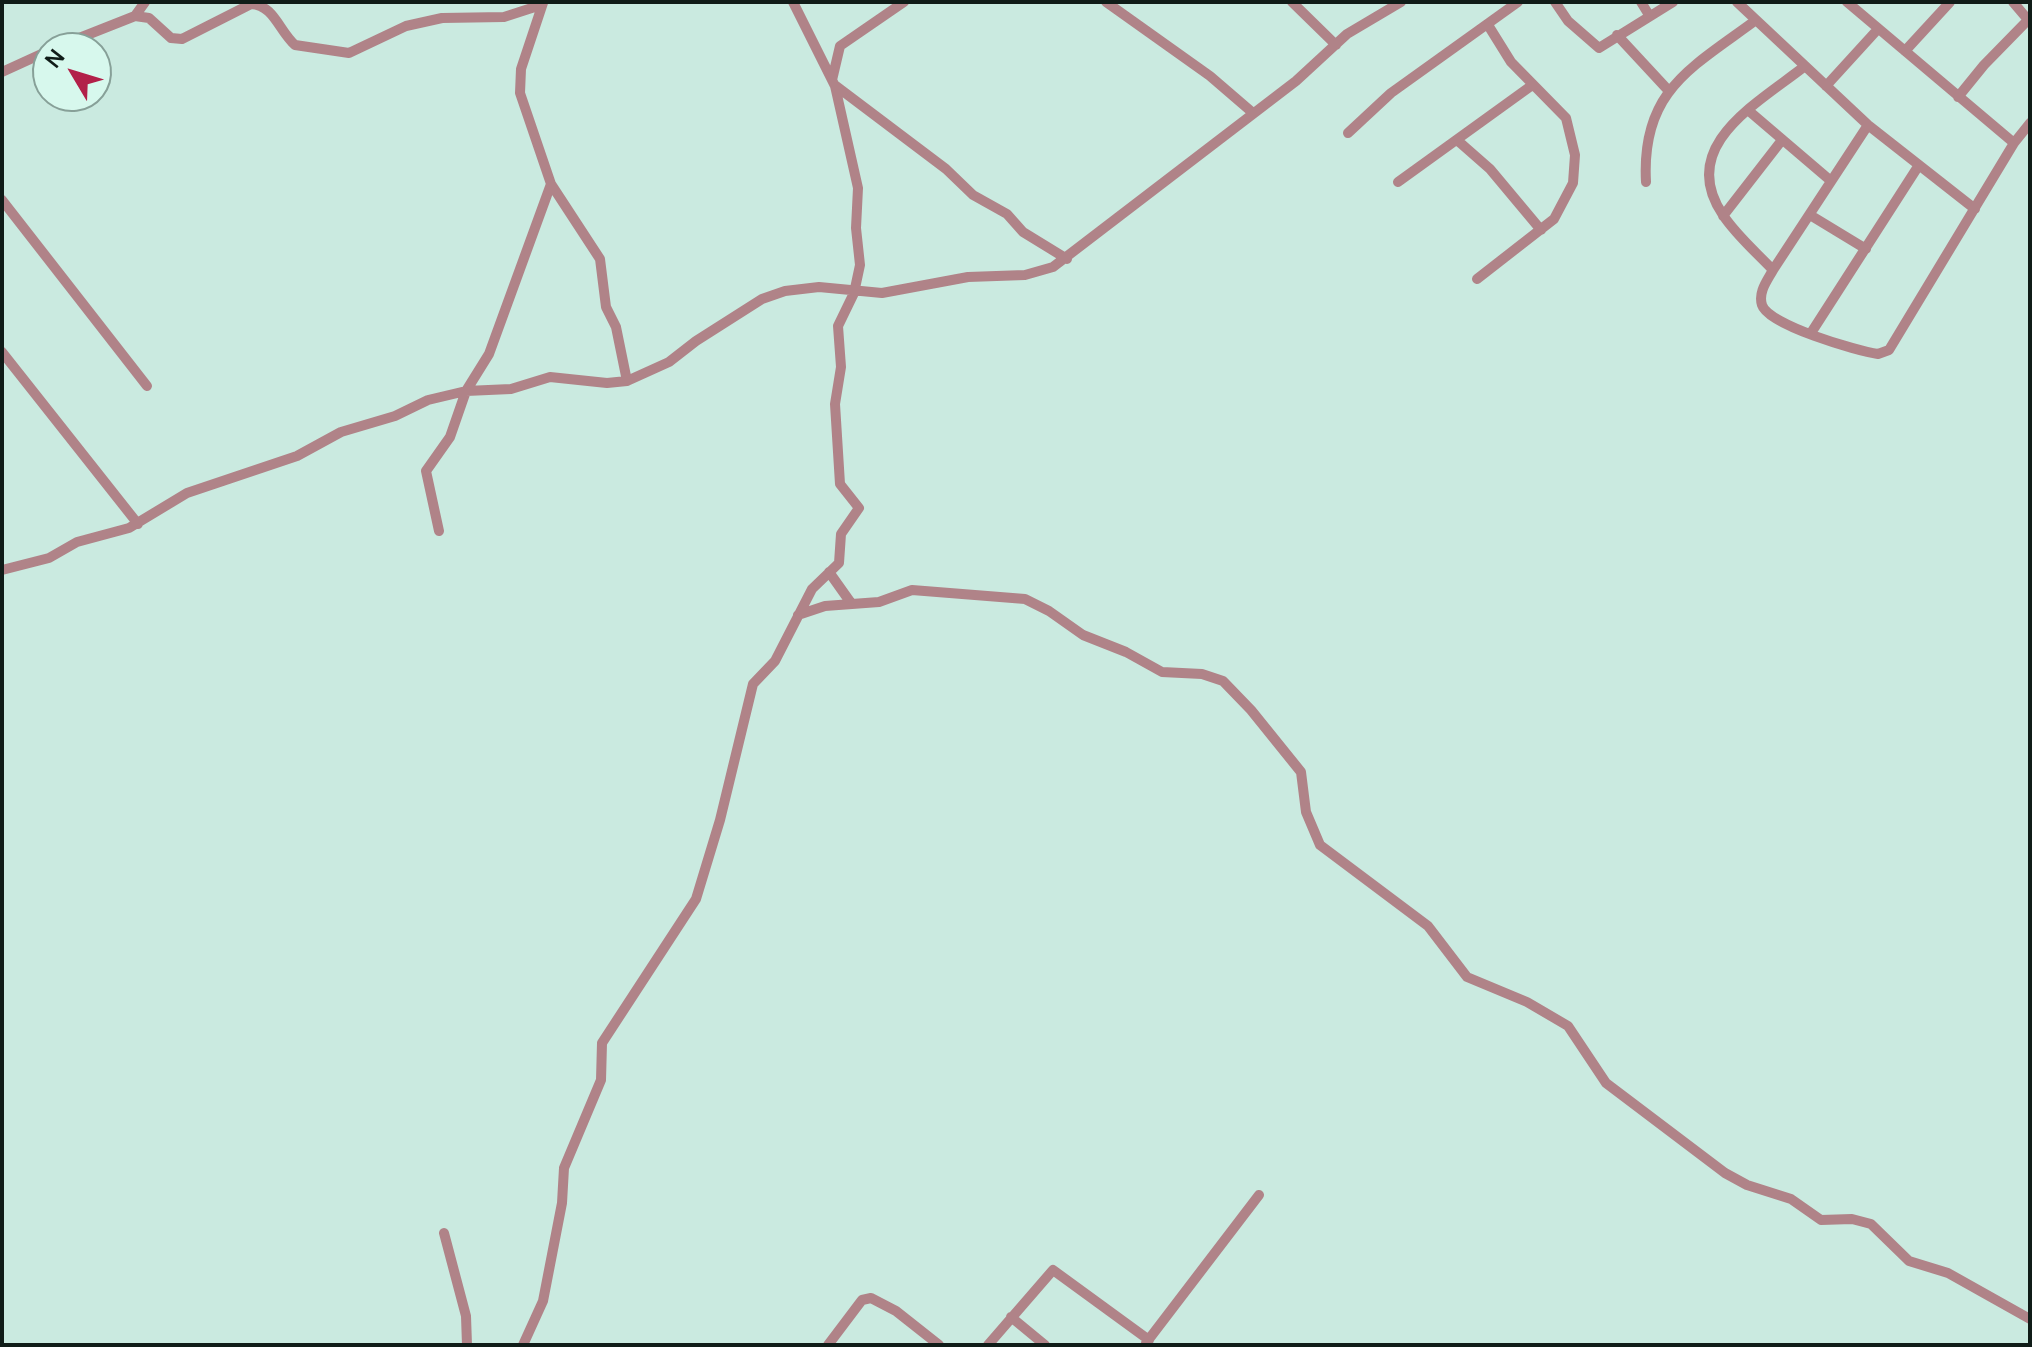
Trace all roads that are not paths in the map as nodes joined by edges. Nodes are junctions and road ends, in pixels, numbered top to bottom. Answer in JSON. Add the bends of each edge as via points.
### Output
{"nodes":[{"id":1,"x":145,"y":2,"type":"edge"},
{"id":2,"x":793,"y":2,"type":"edge"},
{"id":3,"x":904,"y":2,"type":"edge"},
{"id":4,"x":1106,"y":2,"type":"edge"},
{"id":5,"x":1292,"y":2,"type":"edge"},
{"id":6,"x":1401,"y":2,"type":"edge"},
{"id":7,"x":1555,"y":2,"type":"edge"},
{"id":8,"x":1641,"y":2,"type":"edge"},
{"id":9,"x":1673,"y":2,"type":"edge"},
{"id":10,"x":1737,"y":2,"type":"edge"},
{"id":11,"x":2013,"y":2,"type":"edge"},
{"id":12,"x":1515,"y":3,"type":"edge"},
{"id":13,"x":1948,"y":3,"type":"edge"},
{"id":14,"x":542,"y":4,"type":"edge"},
{"id":15,"x":1853,"y":4,"type":"edge"},
{"id":16,"x":524,"y":7,"type":"edge"},
{"id":17,"x":1649,"y":15,"type":"junction"},
{"id":18,"x":135,"y":16,"type":"junction"},
{"id":19,"x":1756,"y":20,"type":"junction"},
{"id":20,"x":2029,"y":21,"type":"edge"},
{"id":21,"x":1488,"y":25,"type":"junction"},
{"id":22,"x":1878,"y":29,"type":"junction"},
{"id":23,"x":94,"y":32,"type":"edge"},
{"id":24,"x":1617,"y":35,"type":"junction"},
{"id":25,"x":1336,"y":45,"type":"junction"},
{"id":26,"x":1905,"y":51,"type":"junction"},
{"id":27,"x":32,"y":58,"type":"edge"},
{"id":28,"x":1805,"y":66,"type":"junction"},
{"id":29,"x":2,"y":72,"type":"edge"},
{"id":30,"x":834,"y":83,"type":"junction"},
{"id":31,"x":1531,"y":86,"type":"junction"},
{"id":32,"x":1826,"y":86,"type":"junction"},
{"id":33,"x":1668,"y":90,"type":"junction"},
{"id":34,"x":1958,"y":97,"type":"junction"},
{"id":35,"x":1749,"y":111,"type":"junction"},
{"id":36,"x":1253,"y":113,"type":"junction"},
{"id":37,"x":2030,"y":123,"type":"edge"},
{"id":38,"x":1868,"y":125,"type":"junction"},
{"id":39,"x":1348,"y":133,"type":"dead end"},
{"id":40,"x":1457,"y":140,"type":"junction"},
{"id":41,"x":1782,"y":140,"type":"junction"},
{"id":42,"x":2014,"y":143,"type":"junction"},
{"id":43,"x":1919,"y":165,"type":"junction"},
{"id":44,"x":1831,"y":181,"type":"junction"},
{"id":45,"x":1398,"y":182,"type":"dead end"},
{"id":46,"x":1646,"y":182,"type":"dead end"},
{"id":47,"x":551,"y":184,"type":"junction"},
{"id":48,"x":2,"y":200,"type":"edge"},
{"id":49,"x":1975,"y":209,"type":"junction"},
{"id":50,"x":1810,"y":215,"type":"junction"},
{"id":51,"x":1723,"y":216,"type":"junction"},
{"id":52,"x":1541,"y":230,"type":"junction"},
{"id":53,"x":1866,"y":249,"type":"junction"},
{"id":54,"x":1067,"y":259,"type":"junction"},
{"id":55,"x":1773,"y":270,"type":"junction"},
{"id":56,"x":1477,"y":279,"type":"dead end"},
{"id":57,"x":854,"y":293,"type":"junction"},
{"id":58,"x":1811,"y":333,"type":"junction"},
{"id":59,"x":2,"y":352,"type":"edge"},
{"id":60,"x":627,"y":381,"type":"junction"},
{"id":61,"x":147,"y":386,"type":"dead end"},
{"id":62,"x":466,"y":391,"type":"junction"},
{"id":63,"x":138,"y":524,"type":"junction"},
{"id":64,"x":439,"y":531,"type":"dead end"},
{"id":65,"x":2,"y":570,"type":"edge"},
{"id":66,"x":829,"y":572,"type":"junction"},
{"id":67,"x":851,"y":603,"type":"junction"},
{"id":68,"x":798,"y":615,"type":"junction"},
{"id":69,"x":1259,"y":1195,"type":"dead end"},
{"id":70,"x":444,"y":1233,"type":"dead end"},
{"id":71,"x":1011,"y":1317,"type":"junction"},
{"id":72,"x":2030,"y":1319,"type":"edge"},
{"id":73,"x":1146,"y":1342,"type":"edge"},
{"id":74,"x":467,"y":1345,"type":"edge"},
{"id":75,"x":523,"y":1345,"type":"edge"},
{"id":76,"x":828,"y":1345,"type":"edge"},
{"id":77,"x":939,"y":1345,"type":"edge"},
{"id":78,"x":988,"y":1345,"type":"edge"},
{"id":79,"x":1045,"y":1345,"type":"edge"}],
"edges":[{"from":1,"to":18,"type":"street"},
{"from":2,"to":30,"type":"street"},
{"from":3,"to":30,"type":"street","via":[[840,46]]},
{"from":4,"to":36,"type":"street"},
{"from":5,"to":25,"type":"street"},
{"from":6,"to":25,"type":"street"},
{"from":7,"to":24,"type":"street","via":[[1592,45],[1599,48]]},
{"from":8,"to":17,"type":"street"},
{"from":9,"to":17,"type":"street"},
{"from":10,"to":19,"type":"street"},
{"from":11,"to":20,"type":"street"},
{"from":12,"to":21,"type":"street"},
{"from":13,"to":26,"type":"street"},
{"from":14,"to":16,"type":"street"},
{"from":14,"to":47,"type":"street","via":[[521,69],[520,93]]},
{"from":15,"to":22,"type":"street"},
{"from":16,"to":18,"type":"street","via":[[504,17],[442,18],[406,26],[342,54],[295,45],[262,4],[242,7],[182,39],[171,38],[149,18]]},
{"from":17,"to":24,"type":"street"},
{"from":18,"to":23,"type":"street"},
{"from":19,"to":28,"type":"street"},
{"from":19,"to":33,"type":"street"},
{"from":20,"to":34,"type":"street"},
{"from":21,"to":31,"type":"street"},
{"from":21,"to":39,"type":"street","via":[[1391,93]]},
{"from":22,"to":26,"type":"street"},
{"from":22,"to":32,"type":"street"},
{"from":24,"to":33,"type":"street"},
{"from":25,"to":36,"type":"street"},
{"from":26,"to":34,"type":"street"},
{"from":27,"to":29,"type":"street"},
{"from":28,"to":32,"type":"street"},
{"from":28,"to":35,"type":"street"},
{"from":30,"to":54,"type":"street","via":[[973,195]]},
{"from":30,"to":57,"type":"street","via":[[858,188],[860,265]]},
{"from":31,"to":40,"type":"street"},
{"from":31,"to":52,"type":"street","via":[[1566,118],[1575,155],[1565,202]]},
{"from":32,"to":38,"type":"street"},
{"from":33,"to":46,"type":"street","via":[[1646,137]]},
{"from":34,"to":42,"type":"street"},
{"from":35,"to":41,"type":"street"},
{"from":35,"to":51,"type":"street","via":[[1724,132],[1712,152],[1711,194]]},
{"from":36,"to":54,"type":"street"},
{"from":37,"to":42,"type":"street"},
{"from":38,"to":43,"type":"street"},
{"from":38,"to":44,"type":"street"},
{"from":40,"to":45,"type":"street"},
{"from":40,"to":52,"type":"street","via":[[1490,169]]},
{"from":41,"to":44,"type":"street"},
{"from":41,"to":51,"type":"street"},
{"from":42,"to":49,"type":"street"},
{"from":43,"to":49,"type":"street"},
{"from":43,"to":53,"type":"street"},
{"from":44,"to":50,"type":"street"},
{"from":47,"to":60,"type":"street","via":[[600,259],[606,307],[616,327]]},
{"from":47,"to":62,"type":"street","via":[[489,354]]},
{"from":48,"to":61,"type":"street"},
{"from":49,"to":58,"type":"street","via":[[1884,354]]},
{"from":50,"to":53,"type":"street"},
{"from":50,"to":55,"type":"street"},
{"from":51,"to":55,"type":"street"},
{"from":52,"to":56,"type":"street"},
{"from":53,"to":58,"type":"street"},
{"from":54,"to":57,"type":"street","via":[[1025,275]]},
{"from":55,"to":58,"type":"street","via":[[1761,293],[1764,311]]},
{"from":57,"to":60,"type":"street","via":[[807,287],[762,299],[669,362]]},
{"from":57,"to":66,"type":"street","via":[[838,326],[841,367],[835,425],[840,484],[859,508],[841,534],[841,559]]},
{"from":59,"to":63,"type":"street"},
{"from":60,"to":62,"type":"street","via":[[550,377],[511,389]]},
{"from":62,"to":63,"type":"street","via":[[428,400],[341,432],[297,456],[187,493]]},
{"from":62,"to":64,"type":"street","via":[[450,437],[426,471]]},
{"from":63,"to":65,"type":"street"},
{"from":66,"to":67,"type":"street"},
{"from":66,"to":68,"type":"street"},
{"from":67,"to":68,"type":"street"},
{"from":67,"to":72,"type":"street","via":[[879,602],[912,590],[1025,599],[1083,635],[1162,672],[1223,681],[1301,772],[1306,812],[1323,849],[1433,931],[1467,977],[1568,1026],[1606,1083],[1719,1170],[1791,1199],[1821,1220],[1871,1224],[1913,1264],[1948,1273]]},
{"from":68,"to":75,"type":"street","via":[[775,661],[750,691],[696,899],[602,1043],[601,1080],[564,1168],[543,1301]]},
{"from":69,"to":73,"type":"street"},
{"from":70,"to":74,"type":"street","via":[[460,1289]]},
{"from":71,"to":73,"type":"street","via":[[1053,1270]]},
{"from":71,"to":78,"type":"street"},
{"from":71,"to":79,"type":"street"},
{"from":76,"to":77,"type":"street","via":[[862,1300],[871,1298]]}]}
